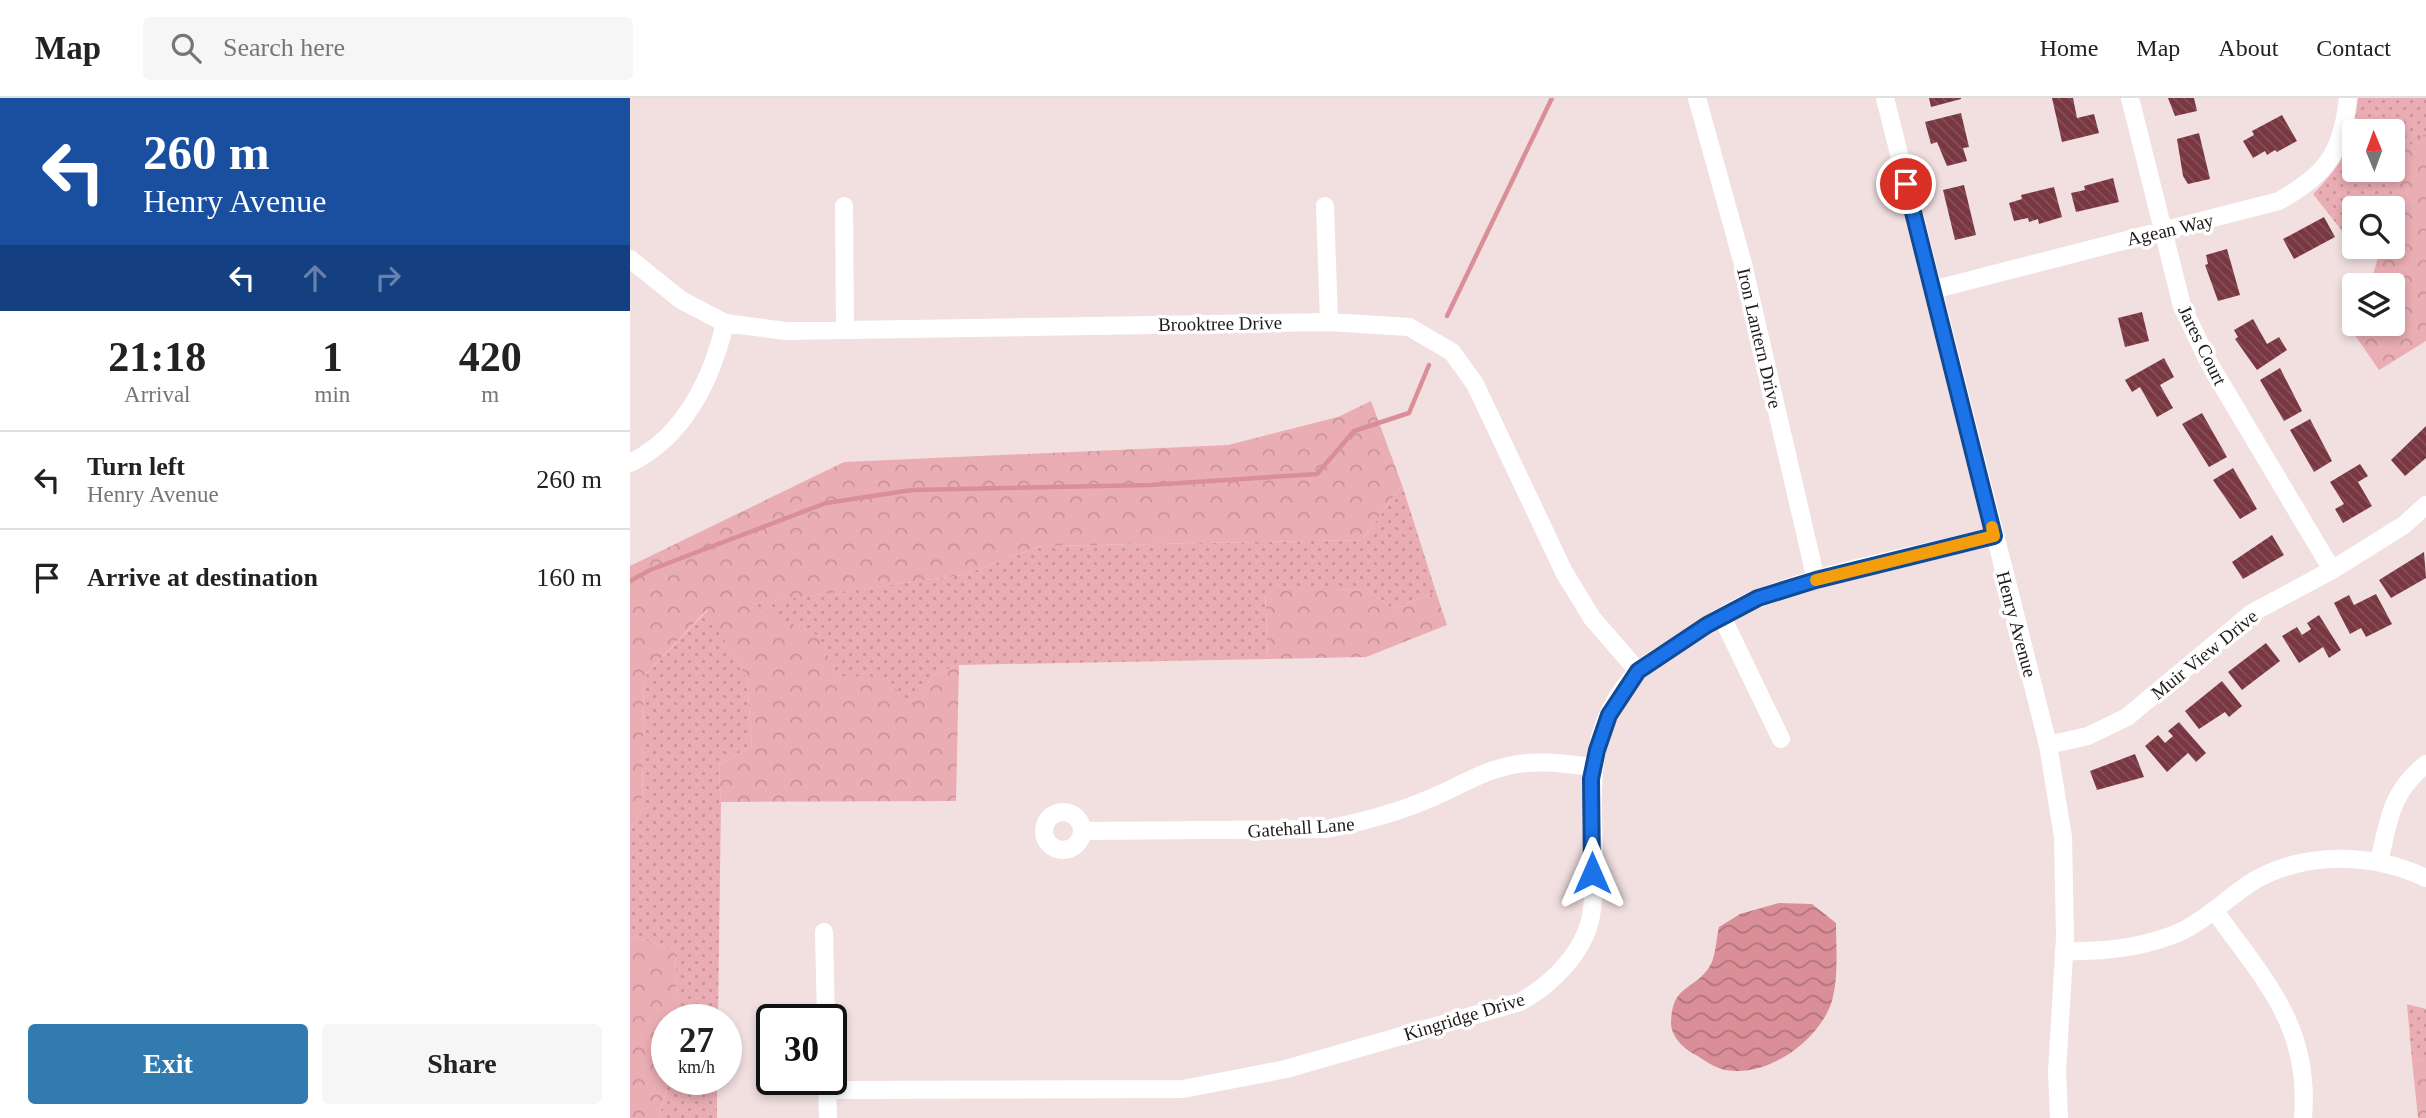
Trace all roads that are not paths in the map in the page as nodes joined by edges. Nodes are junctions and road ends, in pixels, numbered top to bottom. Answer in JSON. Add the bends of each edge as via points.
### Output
{"nodes":[{"id":1,"x":1697,"y":98,"type":"edge"},
{"id":2,"x":1885,"y":98,"type":"edge"},
{"id":3,"x":2130,"y":98,"type":"edge"},
{"id":4,"x":2348,"y":98,"type":"edge"},
{"id":5,"x":844,"y":206,"type":"dead end"},
{"id":6,"x":1325,"y":206,"type":"dead end"},
{"id":7,"x":2162,"y":230,"type":"junction"},
{"id":8,"x":630,"y":259,"type":"edge"},
{"id":9,"x":1932,"y":290,"type":"junction"},
{"id":10,"x":1329,"y":322,"type":"junction"},
{"id":11,"x":725,"y":323,"type":"junction"},
{"id":12,"x":845,"y":329,"type":"junction"},
{"id":13,"x":630,"y":463,"type":"edge"},
{"id":14,"x":2426,"y":505,"type":"edge"},
{"id":15,"x":1994,"y":536,"type":"junction"},
{"id":16,"x":2332,"y":570,"type":"junction"},
{"id":17,"x":1816,"y":580,"type":"junction"},
{"id":18,"x":1722,"y":617,"type":"junction"},
{"id":19,"x":1638,"y":671,"type":"junction"},
{"id":20,"x":1781,"y":739,"type":"dead end"},
{"id":21,"x":2048,"y":745,"type":"junction"},
{"id":22,"x":2426,"y":764,"type":"edge"},
{"id":23,"x":1594,"y":767,"type":"junction"},
{"id":24,"x":1082,"y":831,"type":"dead end"},
{"id":25,"x":2379,"y":862,"type":"junction"},
{"id":26,"x":2426,"y":878,"type":"edge"},
{"id":27,"x":2214,"y":910,"type":"junction"},
{"id":28,"x":824,"y":932,"type":"dead end"},
{"id":29,"x":2064,"y":951,"type":"junction"},
{"id":30,"x":826,"y":1004,"type":"edge"},
{"id":31,"x":847,"y":1085,"type":"edge"},
{"id":32,"x":828,"y":1095,"type":"edge"},
{"id":33,"x":828,"y":1118,"type":"edge"},
{"id":34,"x":2059,"y":1118,"type":"edge"},
{"id":35,"x":2303,"y":1118,"type":"edge"}],
"edges":[{"from":1,"to":17,"type":"street","name":"Iron Lantern Drive","via":[[1743,264]]},
{"from":2,"to":9,"type":"street","name":"Henry Avenue"},
{"from":3,"to":7,"type":"street","name":"Jares Court"},
{"from":4,"to":7,"type":"street","name":"Agean Way","via":[[2339,147],[2301,189],[2241,213]]},
{"from":5,"to":12,"type":"street"},
{"from":6,"to":10,"type":"street"},
{"from":7,"to":9,"type":"street","name":"Agean Way"},
{"from":7,"to":16,"type":"street","name":"Jares Court","via":[[2182,306],[2209,363]]},
{"from":8,"to":11,"type":"street","name":"Brooktree Drive","via":[[681,300]]},
{"from":9,"to":15,"type":"street","name":"Henry Avenue"},
{"from":10,"to":12,"type":"street","name":"Brooktree Drive"},
{"from":10,"to":19,"type":"street","name":"Brooktree Drive","via":[[1409,327],[1452,352],[1475,384],[1535,516],[1578,595]]},
{"from":11,"to":12,"type":"street","name":"Brooktree Drive","via":[[785,331]]},
{"from":11,"to":13,"type":"street","via":[[719,352],[688,416],[651,451]]},
{"from":14,"to":16,"type":"street","name":"Muir View Drive","via":[[2404,525]]},
{"from":15,"to":17,"type":"street","name":"Kingridge Drive"},
{"from":15,"to":21,"type":"street","name":"Henry Avenue"},
{"from":16,"to":21,"type":"street","name":"Muir View Drive","via":[[2252,613],[2127,717],[2088,736]]},
{"from":17,"to":18,"type":"street","name":"Kingridge Drive","via":[[1758,598]]},
{"from":18,"to":19,"type":"street","name":"Kingridge Drive"},
{"from":18,"to":20,"type":"street"},
{"from":19,"to":23,"type":"street","name":"Kingridge Drive","via":[[1609,715]]},
{"from":21,"to":29,"type":"street","name":"Henry Avenue","via":[[2063,837]]},
{"from":22,"to":25,"type":"street","via":[[2393,800]]},
{"from":23,"to":24,"type":"street","name":"Gatehall Lane","via":[[1510,765],[1430,799],[1326,829]]},
{"from":23,"to":31,"type":"street","name":"Kingridge Drive","via":[[1592,911],[1584,934],[1558,976],[1520,1002],[1286,1069],[1183,1089]]},
{"from":25,"to":26,"type":"street"},
{"from":25,"to":27,"type":"street","via":[[2315,860],[2278,870],[2255,880]]},
{"from":27,"to":29,"type":"street","via":[[2176,933],[2137,944],[2110,951]]},
{"from":27,"to":35,"type":"street","via":[[2274,992],[2300,1046],[2306,1086]]},
{"from":28,"to":30,"type":"street"},
{"from":29,"to":34,"type":"street","name":"Henry Avenue"},
{"from":32,"to":33,"type":"street"}]}
